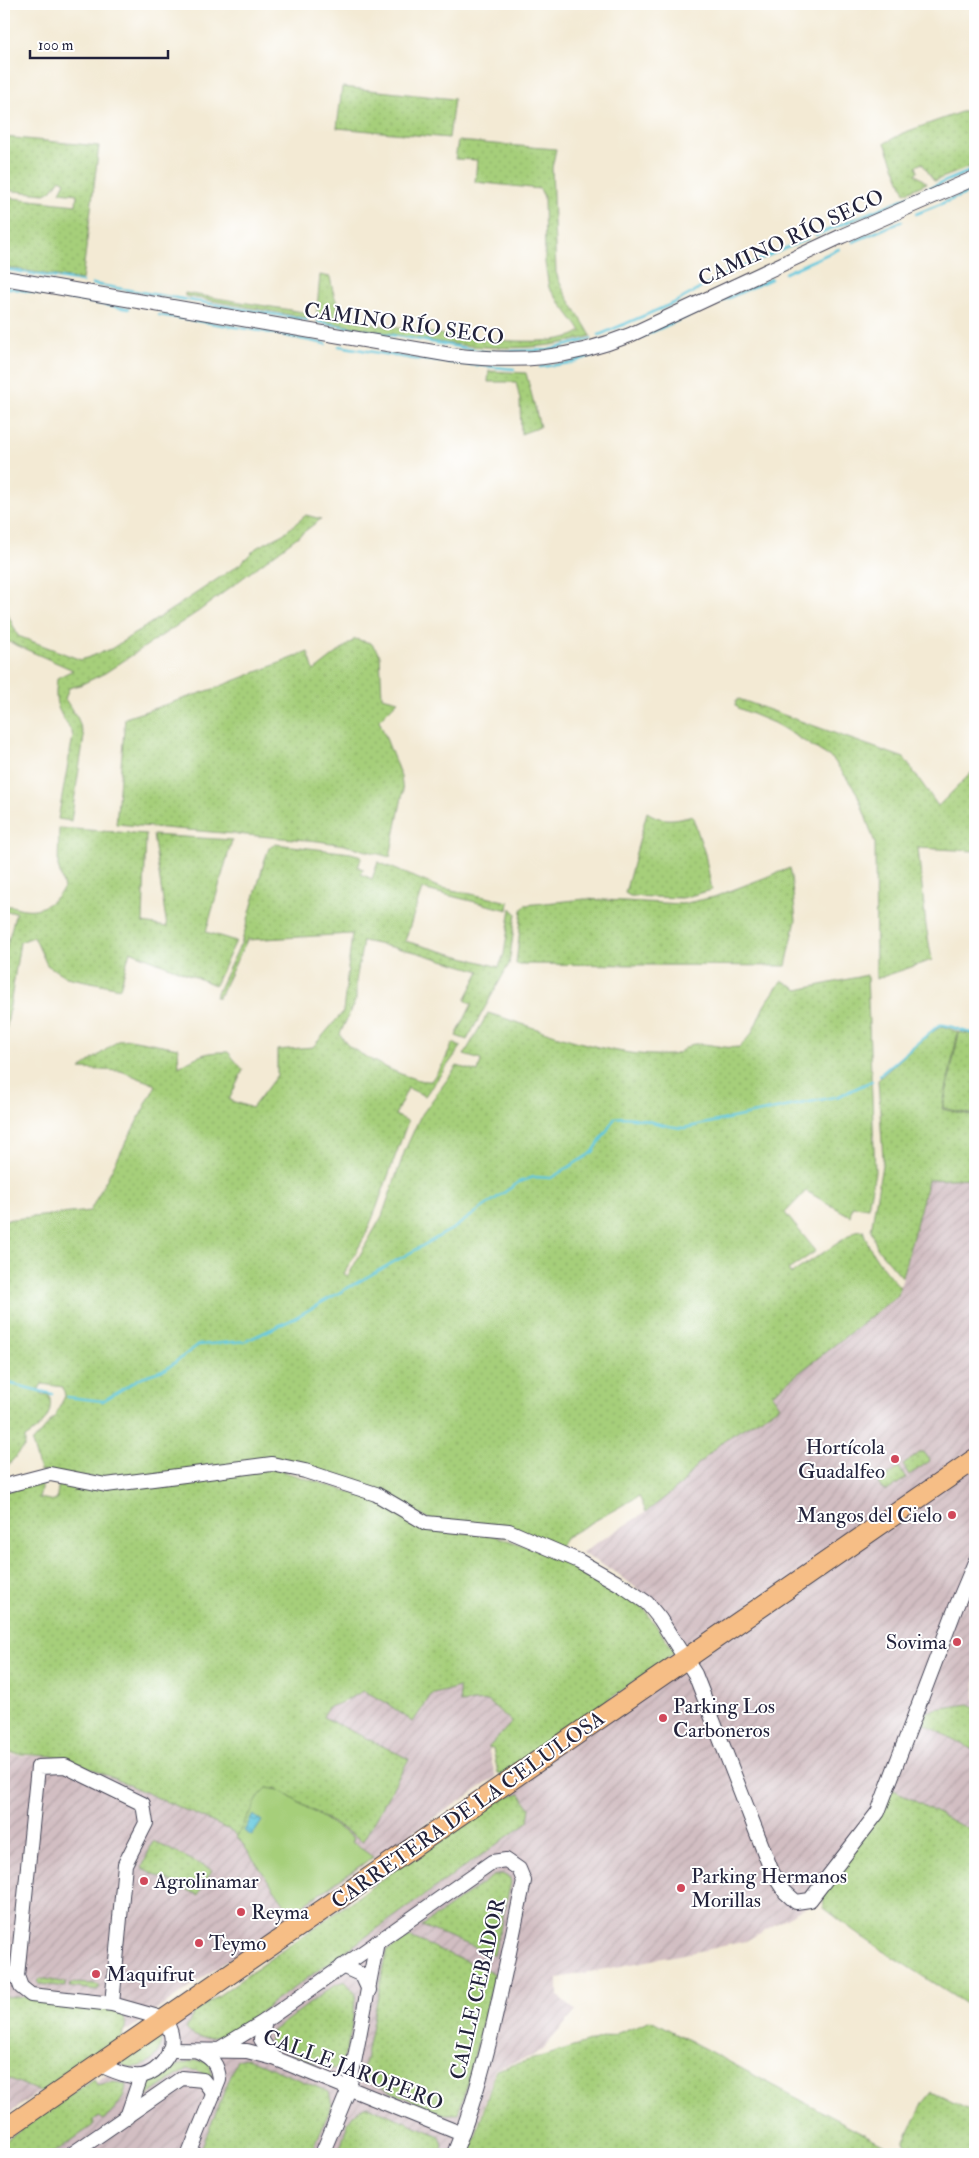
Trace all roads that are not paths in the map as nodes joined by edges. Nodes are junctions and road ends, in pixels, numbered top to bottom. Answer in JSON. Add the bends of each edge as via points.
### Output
{"nodes":[{"id":1,"x":975,"y":178,"type":"edge"},
{"id":2,"x":4,"y":278,"type":"edge"},
{"id":3,"x":975,"y":1459,"type":"edge"},
{"id":4,"x":4,"y":1486,"type":"edge"},
{"id":5,"x":975,"y":1562,"type":"edge"},
{"id":6,"x":685,"y":1660,"type":"junction"},
{"id":7,"x":377,"y":1942,"type":"junction"},
{"id":8,"x":342,"y":1966,"type":"junction"},
{"id":9,"x":369,"y":1990,"type":"junction"},
{"id":10,"x":112,"y":2004,"type":"junction"},
{"id":11,"x":165,"y":2019,"type":"junction"},
{"id":12,"x":265,"y":2021,"type":"junction"},
{"id":13,"x":220,"y":2049,"type":"junction"},
{"id":14,"x":169,"y":2050,"type":"junction"},
{"id":15,"x":198,"y":2052,"type":"junction"},
{"id":16,"x":274,"y":2058,"type":"junction"},
{"id":17,"x":100,"y":2065,"type":"junction"},
{"id":18,"x":140,"y":2076,"type":"junction"},
{"id":19,"x":348,"y":2089,"type":"junction"},
{"id":20,"x":214,"y":2094,"type":"junction"},
{"id":21,"x":127,"y":2117,"type":"junction"},
{"id":22,"x":4,"y":2130,"type":"edge"},
{"id":23,"x":462,"y":2134,"type":"junction"},
{"id":24,"x":72,"y":2154,"type":"edge"},
{"id":25,"x":189,"y":2154,"type":"edge"},
{"id":26,"x":322,"y":2154,"type":"edge"},
{"id":27,"x":454,"y":2154,"type":"edge"}],
"edges":[{"from":1,"to":2,"type":"street","name":"CAMINO RÍO SECO","via":[[630,335],[598,347],[553,357],[493,359],[451,355]]},
{"from":3,"to":6,"type":"highway","name":"CARRETERA DE LA CELULOSA"},
{"from":4,"to":6,"type":"street","via":[[50,1474],[106,1485],[272,1464],[305,1471],[376,1494],[426,1523],[509,1531],[579,1561],[647,1603]]},
{"from":5,"to":6,"type":"street","via":[[878,1812],[810,1900],[796,1902],[772,1872],[695,1674]]},
{"from":6,"to":11,"type":"highway","name":"CARRETERA DE LA CELULOSA"},
{"from":7,"to":8,"type":"street"},
{"from":7,"to":9,"type":"street"},
{"from":7,"to":23,"type":"street","name":"CALLE CEBADOR","via":[[492,1862],[506,1860],[520,1869],[524,1881],[486,2052]]},
{"from":8,"to":9,"type":"street","via":[[362,1975]]},
{"from":8,"to":12,"type":"street"},
{"from":9,"to":19,"type":"street"},
{"from":10,"to":10,"type":"street","via":[[126,1864],[146,1823],[143,1804],[64,1766],[38,1767],[17,1976],[21,1987],[31,1995]]},
{"from":10,"to":11,"type":"street"},
{"from":11,"to":14,"type":"street","via":[[172,2036]]},
{"from":11,"to":17,"type":"highway","name":"CARRETERA DE LA CELULOSA"},
{"from":12,"to":13,"type":"street"},
{"from":12,"to":16,"type":"street","via":[[261,2039]]},
{"from":13,"to":15,"type":"street","name":"CALLE JAROPERO"},
{"from":13,"to":16,"type":"street","name":"CALLE JAROPERO"},
{"from":14,"to":15,"type":"street","name":"CALLE JAROPERO"},
{"from":14,"to":18,"type":"street","via":[[162,2064]]},
{"from":15,"to":20,"type":"street","via":[[211,2057],[219,2072],[220,2080]]},
{"from":16,"to":19,"type":"street","name":"CALLE JAROPERO"},
{"from":17,"to":18,"type":"street"},
{"from":17,"to":22,"type":"highway","name":"CARRETERA DE LA CELULOSA"},
{"from":18,"to":21,"type":"street"},
{"from":19,"to":23,"type":"street","name":"CALLE JAROPERO"},
{"from":19,"to":26,"type":"street"},
{"from":20,"to":21,"type":"street","via":[[203,2080],[182,2078]]},
{"from":20,"to":25,"type":"street"},
{"from":21,"to":24,"type":"street"},
{"from":23,"to":27,"type":"street","name":"CALLE CEBADOR"}]}
